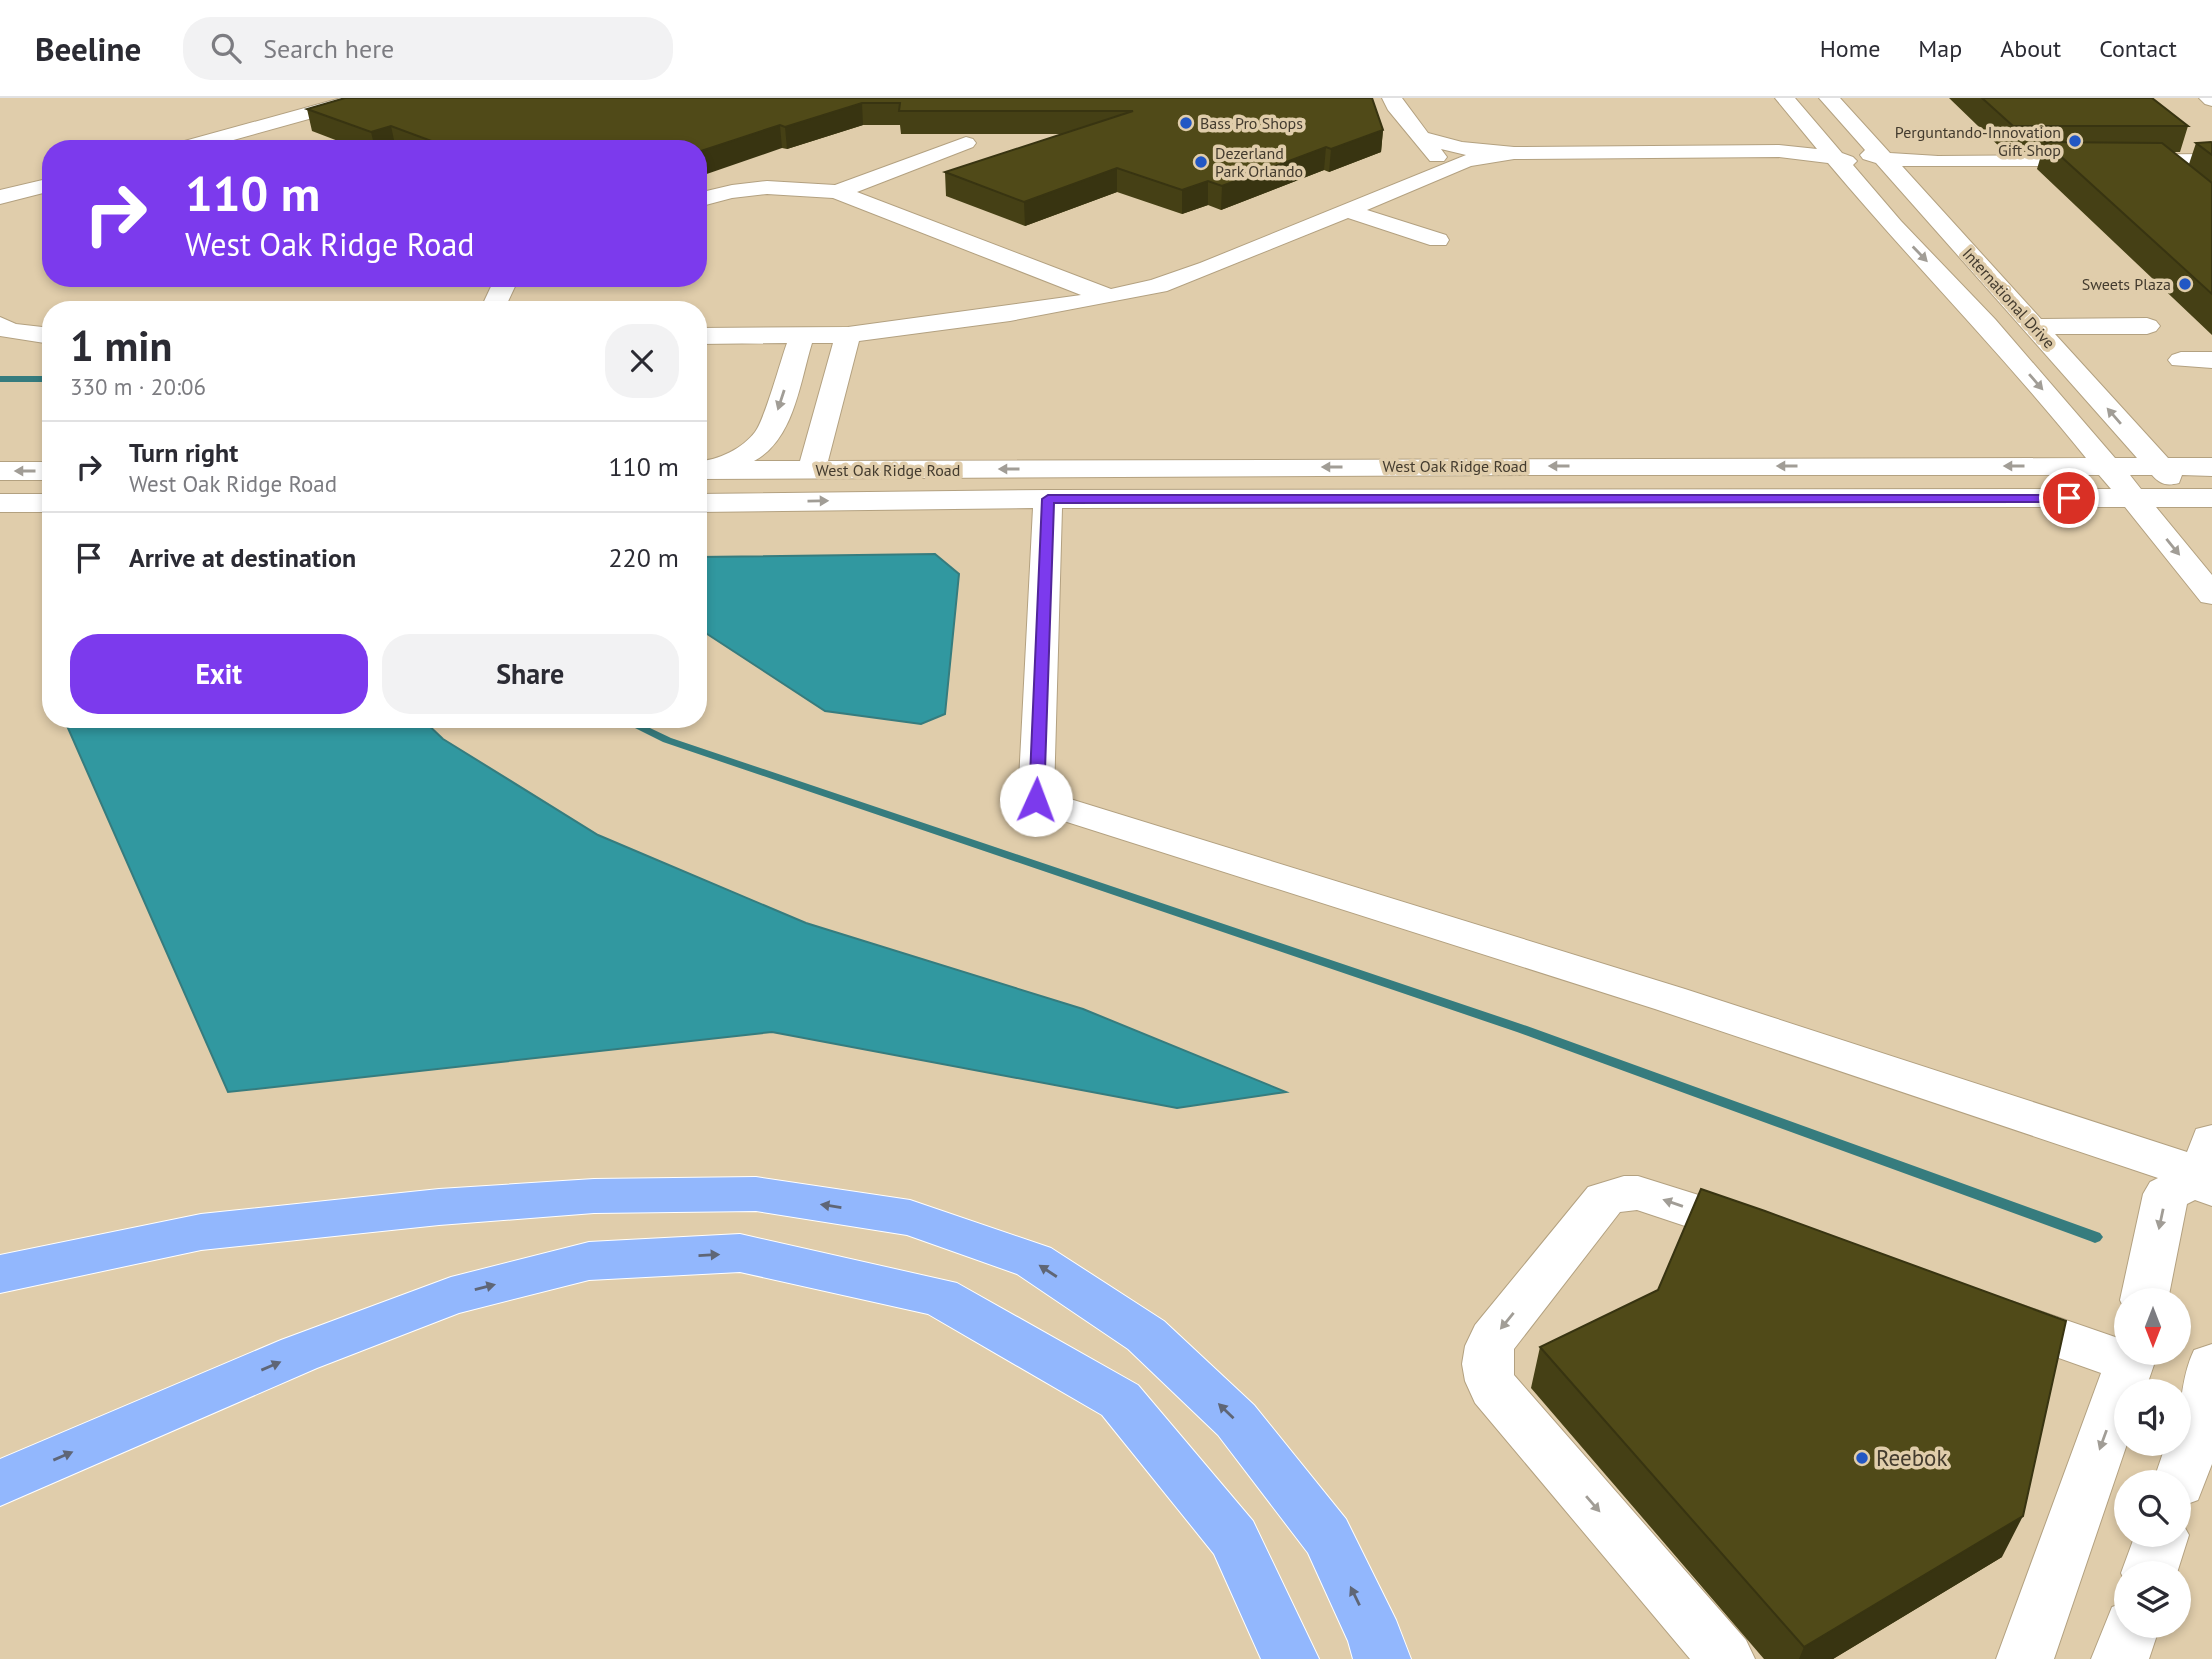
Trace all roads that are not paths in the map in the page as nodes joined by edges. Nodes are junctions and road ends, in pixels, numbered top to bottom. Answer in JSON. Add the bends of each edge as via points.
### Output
{"nodes":[{"id":1,"x":363,"y":98,"type":"edge"},
{"id":2,"x":1392,"y":98,"type":"edge"},
{"id":3,"x":1785,"y":98,"type":"edge"},
{"id":4,"x":1829,"y":98,"type":"edge"},
{"id":5,"x":1809,"y":126,"type":"junction"},
{"id":6,"x":240,"y":131,"type":"junction"},
{"id":7,"x":1421,"y":137,"type":"junction"},
{"id":8,"x":208,"y":140,"type":"edge"},
{"id":9,"x":265,"y":140,"type":"edge"},
{"id":10,"x":966,"y":144,"type":"edge"},
{"id":11,"x":1514,"y":153,"type":"junction"},
{"id":12,"x":1834,"y":157,"type":"junction"},
{"id":13,"x":1885,"y":159,"type":"junction"},
{"id":14,"x":2212,"y":160,"type":"edge"},
{"id":15,"x":2160,"y":161,"type":"junction"},
{"id":16,"x":1447,"y":170,"type":"junction"},
{"id":17,"x":2181,"y":178,"type":"edge"},
{"id":18,"x":1857,"y":183,"type":"junction"},
{"id":19,"x":42,"y":186,"type":"edge"},
{"id":20,"x":836,"y":192,"type":"junction"},
{"id":21,"x":0,"y":197,"type":"edge"},
{"id":22,"x":1917,"y":197,"type":"junction"},
{"id":23,"x":707,"y":198,"type":"edge"},
{"id":24,"x":1348,"y":211,"type":"junction"},
{"id":25,"x":1438,"y":240,"type":"dead end"},
{"id":26,"x":1110,"y":298,"type":"junction"},
{"id":27,"x":0,"y":324,"type":"edge"},
{"id":28,"x":2147,"y":326,"type":"dead end"},
{"id":29,"x":2035,"y":327,"type":"junction"},
{"id":30,"x":42,"y":335,"type":"edge"},
{"id":31,"x":802,"y":335,"type":"junction"},
{"id":32,"x":848,"y":335,"type":"junction"},
{"id":33,"x":707,"y":336,"type":"edge"},
{"id":34,"x":2181,"y":360,"type":"dead end"},
{"id":35,"x":2212,"y":360,"type":"edge"},
{"id":36,"x":2107,"y":466,"type":"junction"},
{"id":37,"x":2160,"y":467,"type":"junction"},
{"id":38,"x":2212,"y":467,"type":"edge"},
{"id":39,"x":707,"y":470,"type":"edge"},
{"id":40,"x":0,"y":471,"type":"edge"},
{"id":41,"x":42,"y":471,"type":"edge"},
{"id":42,"x":811,"y":471,"type":"junction"},
{"id":43,"x":2133,"y":498,"type":"junction"},
{"id":44,"x":2200,"y":498,"type":"edge"},
{"id":45,"x":1048,"y":499,"type":"junction"},
{"id":46,"x":707,"y":501,"type":"edge"},
{"id":47,"x":0,"y":503,"type":"edge"},
{"id":48,"x":42,"y":503,"type":"edge"},
{"id":49,"x":707,"y":503,"type":"edge"},
{"id":50,"x":2212,"y":524,"type":"edge"},
{"id":51,"x":2212,"y":596,"type":"edge"},
{"id":52,"x":2210,"y":1171,"type":"edge"},
{"id":53,"x":1786,"y":1243,"type":"edge"},
{"id":54,"x":0,"y":1275,"type":"edge"},
{"id":55,"x":2146,"y":1288,"type":"edge"},
{"id":56,"x":1966,"y":1305,"type":"edge"},
{"id":57,"x":2114,"y":1352,"type":"edge"},
{"id":58,"x":2130,"y":1365,"type":"edge"},
{"id":59,"x":2212,"y":1365,"type":"edge"},
{"id":60,"x":2184,"y":1470,"type":"edge"},
{"id":61,"x":0,"y":1483,"type":"edge"},
{"id":62,"x":2128,"y":1638,"type":"edge"},
{"id":63,"x":1290,"y":1659,"type":"edge"},
{"id":64,"x":1382,"y":1659,"type":"edge"},
{"id":65,"x":1726,"y":1659,"type":"edge"},
{"id":66,"x":2025,"y":1659,"type":"edge"},
{"id":67,"x":2120,"y":1659,"type":"edge"}],
"edges":[{"from":1,"to":6,"type":"street"},
{"from":2,"to":7,"type":"street"},
{"from":3,"to":5,"type":"street","name":"International Drive"},
{"from":4,"to":13,"type":"street","name":"International Drive"},
{"from":5,"to":12,"type":"street","name":"International Drive"},
{"from":5,"to":13,"type":"street","via":[[1855,151]]},
{"from":6,"to":8,"type":"street"},
{"from":6,"to":9,"type":"street"},
{"from":7,"to":11,"type":"street","via":[[1461,148]]},
{"from":7,"to":16,"type":"street"},
{"from":10,"to":20,"type":"street"},
{"from":11,"to":12,"type":"street","via":[[1779,151]]},
{"from":11,"to":16,"type":"street","via":[[1466,160]]},
{"from":12,"to":18,"type":"street","name":"International Drive"},
{"from":12,"to":22,"type":"street","via":[[1884,177]]},
{"from":13,"to":15,"type":"street"},
{"from":13,"to":22,"type":"street","name":"International Drive"},
{"from":14,"to":15,"type":"street"},
{"from":15,"to":17,"type":"street"},
{"from":16,"to":18,"type":"street","via":[[1790,165]]},
{"from":16,"to":24,"type":"street"},
{"from":18,"to":36,"type":"street","name":"International Drive","one_way":true},
{"from":19,"to":21,"type":"street"},
{"from":20,"to":23,"type":"street","via":[[735,190]]},
{"from":20,"to":26,"type":"street"},
{"from":22,"to":29,"type":"street","name":"International Drive"},
{"from":24,"to":25,"type":"street"},
{"from":24,"to":26,"type":"street","via":[[1171,282]]},
{"from":26,"to":32,"type":"street"},
{"from":27,"to":30,"type":"street","via":[[9,331]]},
{"from":28,"to":29,"type":"street"},
{"from":37,"to":29,"type":"street","name":"International Drive","one_way":true},
{"from":31,"to":32,"type":"street"},
{"from":31,"to":33,"type":"street"},
{"from":31,"to":39,"type":"street","one_way":true,"via":[[770,433],[752,451]]},
{"from":32,"to":42,"type":"street"},
{"from":34,"to":35,"type":"street"},
{"from":36,"to":37,"type":"street","name":"West Oak Ridge Road"},
{"from":36,"to":42,"type":"street","name":"West Oak Ridge Road","one_way":true},
{"from":36,"to":43,"type":"street","name":"International Drive"},
{"from":37,"to":38,"type":"street","name":"West Oak Ridge Road"},
{"from":37,"to":44,"type":"street","name":"International Drive"},
{"from":39,"to":42,"type":"street","name":"West Oak Ridge Road"},
{"from":41,"to":40,"type":"street","one_way":true},
{"from":42,"to":46,"type":"street","via":[[762,490]]},
{"from":43,"to":44,"type":"street","name":"West Oak Ridge Road"},
{"from":43,"to":45,"type":"street","name":"West Oak Ridge Road"},
{"from":43,"to":51,"type":"street","name":"International Drive","one_way":true},
{"from":44,"to":50,"type":"street","name":"International Drive"},
{"from":49,"to":45,"type":"street","name":"West Oak Ridge Road","one_way":true},
{"from":45,"to":52,"type":"street","via":[[1036,800]]},
{"from":47,"to":48,"type":"street"},
{"from":52,"to":55,"type":"street","one_way":true,"via":[[2166,1194]]},
{"from":53,"to":65,"type":"street","one_way":true,"via":[[1638,1193],[1604,1199],[1487,1352],[1486,1369],[1493,1388]]},
{"from":64,"to":54,"type":"highway","one_way":true,"via":[[1327,1536],[1236,1420],[1146,1335],[1034,1261],[910,1218],[756,1194],[594,1196],[201,1232]]},
{"from":56,"to":57,"type":"street"},
{"from":58,"to":66,"type":"street","one_way":true},
{"from":59,"to":60,"type":"street","via":[[2210,1390]]},
{"from":61,"to":63,"type":"highway","one_way":true,"via":[[299,1354],[451,1296],[589,1261],[740,1253],[940,1297],[1121,1399],[1234,1538]]},
{"from":62,"to":67,"type":"street"}]}
